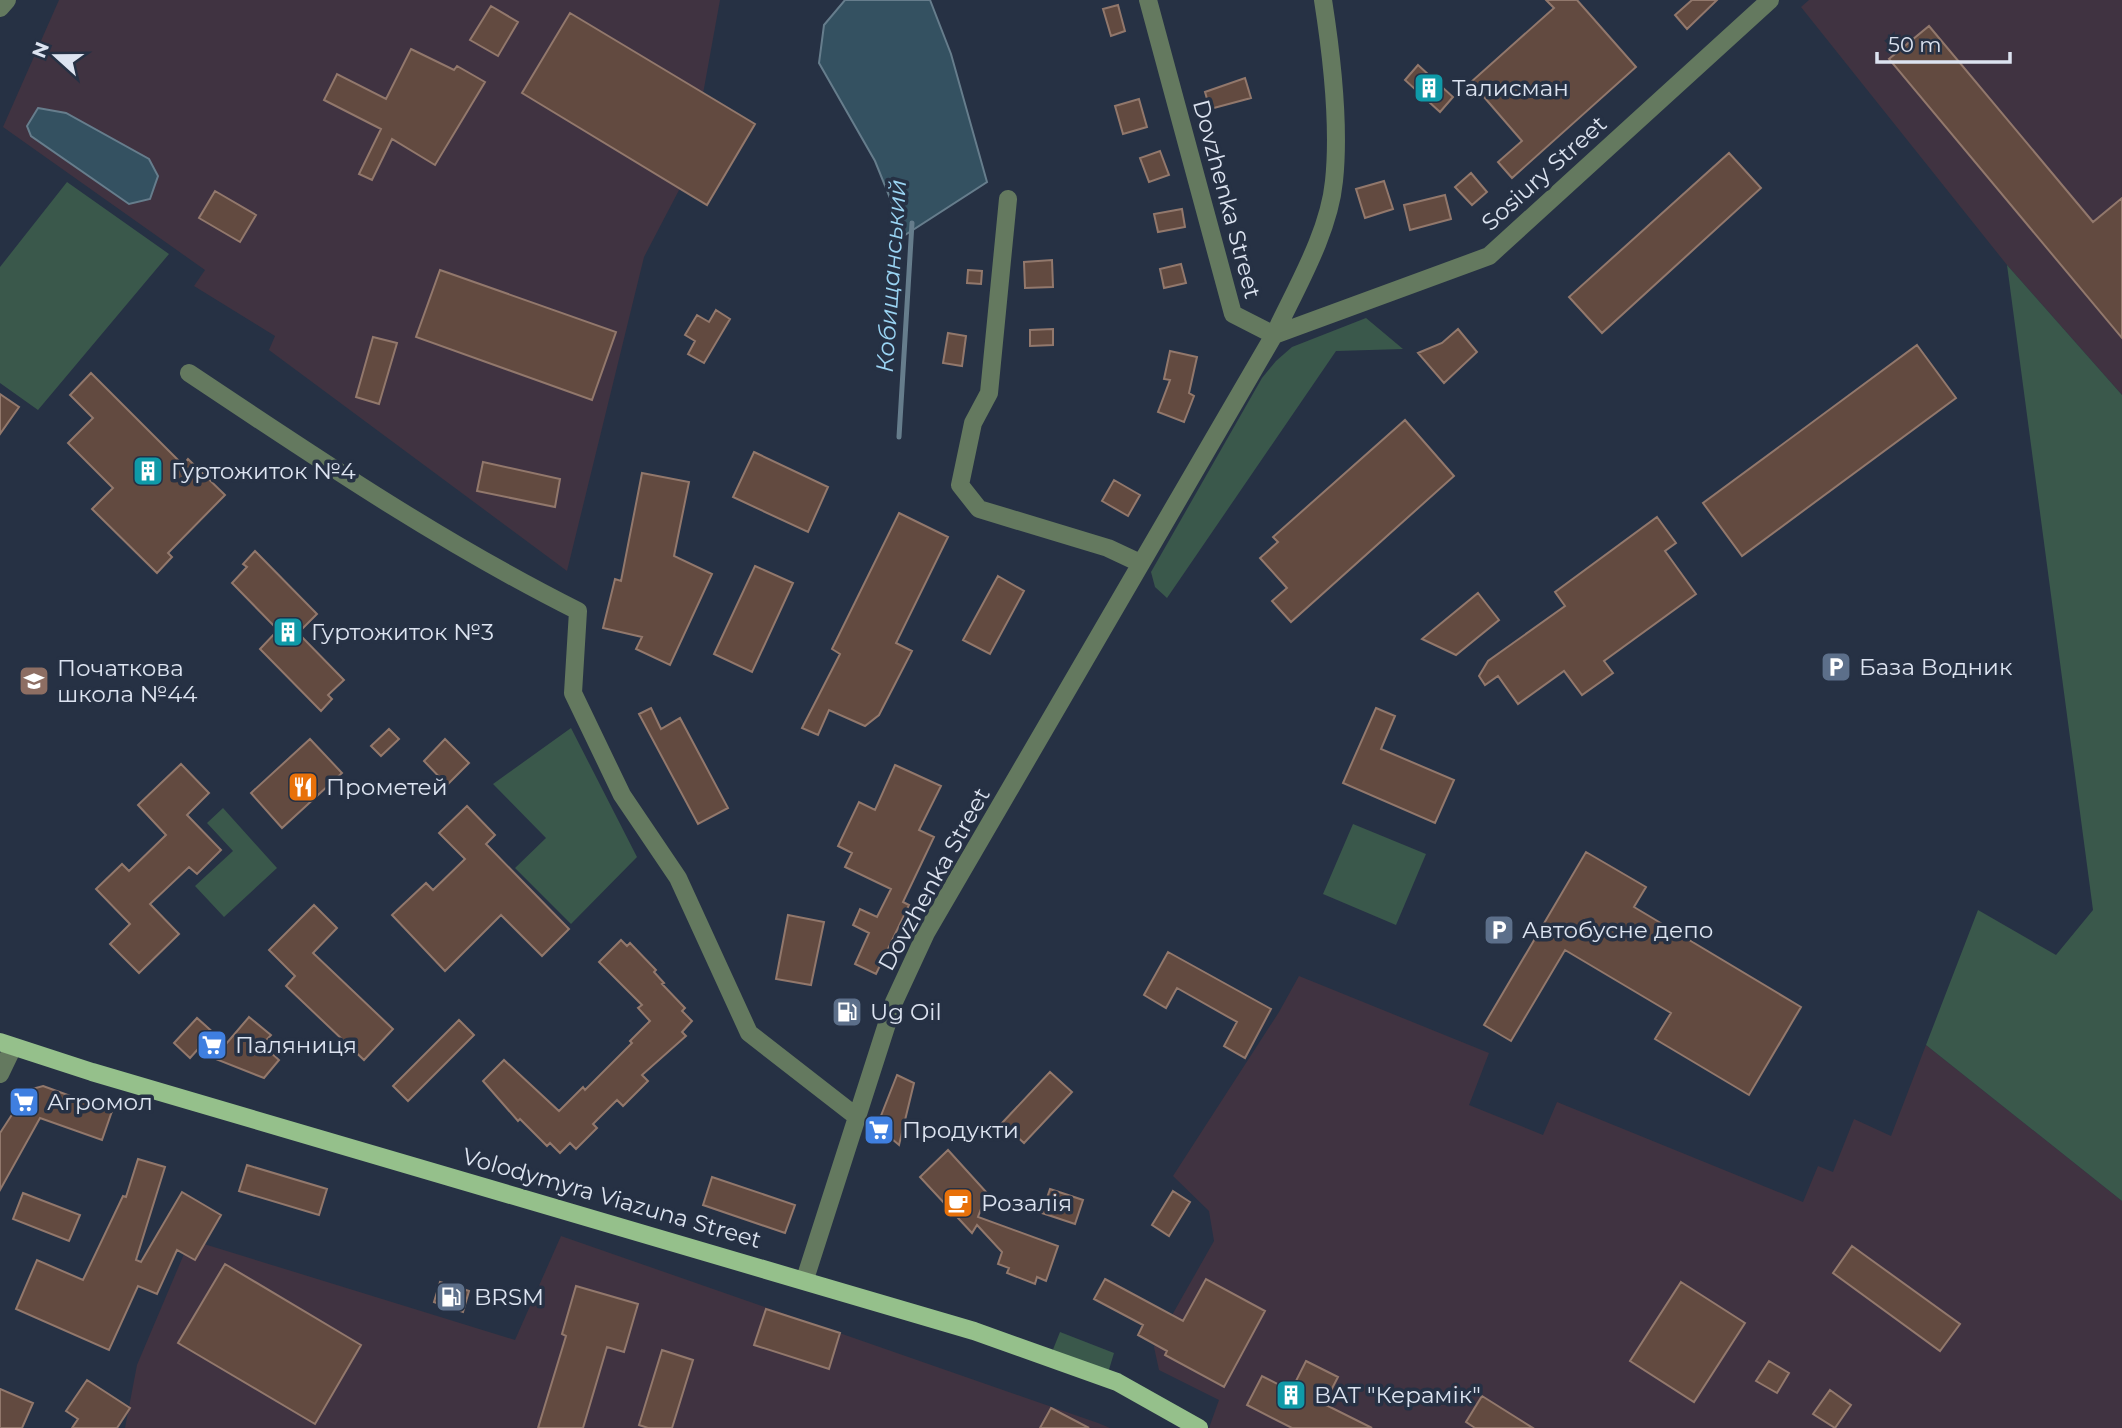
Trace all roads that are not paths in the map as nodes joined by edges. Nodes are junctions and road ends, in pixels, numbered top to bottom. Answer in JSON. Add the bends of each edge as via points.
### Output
{"nodes":[{"id":1,"x":7,"y":0,"type":"edge"},
{"id":2,"x":1148,"y":0,"type":"edge"},
{"id":3,"x":1324,"y":0,"type":"edge"},
{"id":4,"x":1770,"y":0,"type":"edge"},
{"id":5,"x":0,"y":8,"type":"edge"},
{"id":6,"x":1008,"y":199,"type":"dead end"},
{"id":7,"x":1274,"y":335,"type":"junction"},
{"id":8,"x":189,"y":373,"type":"dead end"},
{"id":9,"x":1139,"y":563,"type":"junction"},
{"id":10,"x":7,"y":1045,"type":"edge"},
{"id":11,"x":0,"y":1074,"type":"edge"},
{"id":12,"x":857,"y":1117,"type":"junction"},
{"id":13,"x":805,"y":1279,"type":"junction"},
{"id":14,"x":1199,"y":1428,"type":"edge"}],
"edges":[{"from":1,"to":5,"type":"street"},
{"from":2,"to":7,"type":"street","name":"Dovzhenka Street","via":[[1233,314]]},
{"from":3,"to":7,"type":"street","via":[[1333,64],[1334,182],[1316,247]]},
{"from":4,"to":7,"type":"street","name":"Sosiury Street","via":[[1489,256]]},
{"from":6,"to":9,"type":"street","via":[[989,393],[973,423],[960,485],[979,509],[1096,544]]},
{"from":7,"to":9,"type":"street","name":"Dovzhenka Street"},
{"from":8,"to":12,"type":"street","via":[[312,455],[578,611],[573,693],[622,795],[678,878],[749,1033]]},
{"from":9,"to":12,"type":"street","name":"Dovzhenka Street","via":[[1082,670],[926,933],[894,1002]]},
{"from":10,"to":11,"type":"street"},
{"from":10,"to":13,"type":"main road","name":"Volodymyra Viazuna Street"},
{"from":12,"to":13,"type":"street","name":"Dovzhenka Street"},
{"from":13,"to":14,"type":"main road","name":"Volodymyra Viazuna Street","via":[[1040,1353],[1116,1382]]}]}
